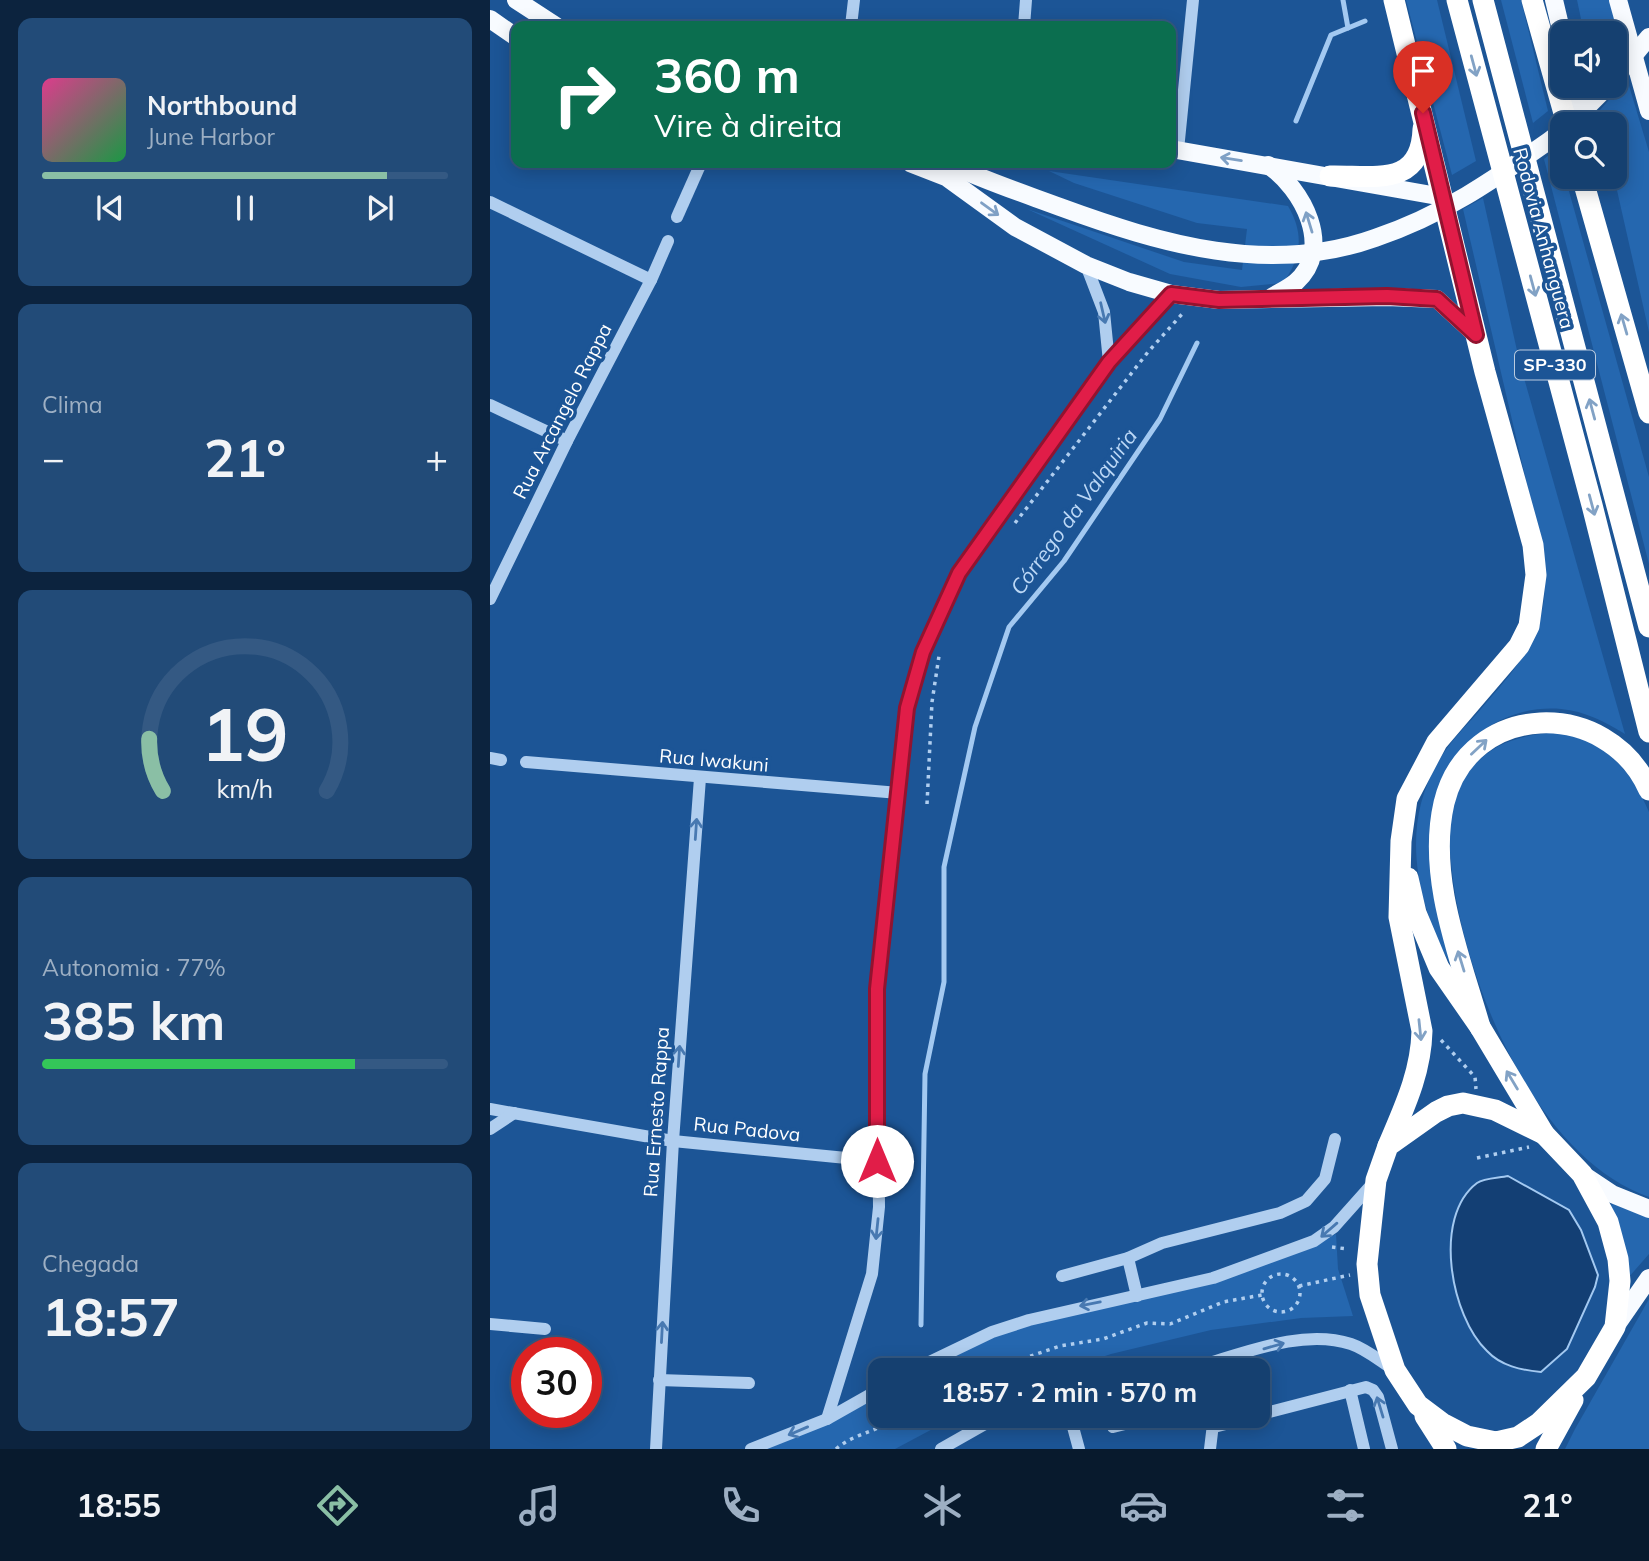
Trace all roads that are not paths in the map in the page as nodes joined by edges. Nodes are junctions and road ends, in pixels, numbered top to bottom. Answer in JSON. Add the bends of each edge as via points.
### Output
{"nodes":[{"id":1,"x":516,"y":0,"type":"edge"},
{"id":2,"x":854,"y":0,"type":"edge"},
{"id":3,"x":1026,"y":0,"type":"edge"},
{"id":4,"x":1193,"y":0,"type":"edge"},
{"id":5,"x":1394,"y":0,"type":"edge"},
{"id":6,"x":1457,"y":0,"type":"edge"},
{"id":7,"x":1483,"y":0,"type":"edge"},
{"id":8,"x":1532,"y":0,"type":"edge"},
{"id":9,"x":1554,"y":0,"type":"edge"},
{"id":10,"x":1618,"y":0,"type":"edge"},
{"id":11,"x":490,"y":19,"type":"edge"},
{"id":12,"x":548,"y":21,"type":"edge"},
{"id":13,"x":852,"y":21,"type":"edge"},
{"id":14,"x":1024,"y":21,"type":"edge"},
{"id":15,"x":1559,"y":21,"type":"edge"},
{"id":16,"x":511,"y":34,"type":"edge"},
{"id":17,"x":1649,"y":37,"type":"edge"},
{"id":18,"x":1627,"y":64,"type":"edge"},
{"id":19,"x":1596,"y":98,"type":"edge"},
{"id":20,"x":1649,"y":111,"type":"edge"},
{"id":21,"x":1565,"y":112,"type":"edge"},
{"id":22,"x":1581,"y":112,"type":"edge"},
{"id":23,"x":1423,"y":113,"type":"junction"},
{"id":24,"x":1550,"y":140,"type":"edge"},
{"id":25,"x":1176,"y":141,"type":"edge"},
{"id":26,"x":1176,"y":149,"type":"edge"},
{"id":27,"x":1267,"y":164,"type":"junction"},
{"id":28,"x":699,"y":168,"type":"edge"},
{"id":29,"x":923,"y":168,"type":"edge"},
{"id":30,"x":940,"y":168,"type":"edge"},
{"id":31,"x":957,"y":168,"type":"edge"},
{"id":32,"x":974,"y":176,"type":"junction"},
{"id":33,"x":1330,"y":176,"type":"junction"},
{"id":34,"x":1585,"y":189,"type":"edge"},
{"id":35,"x":1591,"y":189,"type":"edge"},
{"id":36,"x":1443,"y":197,"type":"junction"},
{"id":37,"x":490,"y":202,"type":"edge"},
{"id":38,"x":677,"y":216,"type":"dead end"},
{"id":39,"x":668,"y":241,"type":"dead end"},
{"id":40,"x":1601,"y":246,"type":"junction"},
{"id":41,"x":1086,"y":265,"type":"junction"},
{"id":42,"x":652,"y":280,"type":"junction"},
{"id":43,"x":1171,"y":294,"type":"junction"},
{"id":44,"x":1272,"y":297,"type":"junction"},
{"id":45,"x":1476,"y":335,"type":"junction"},
{"id":46,"x":1109,"y":362,"type":"junction"},
{"id":47,"x":490,"y":405,"type":"edge"},
{"id":48,"x":1648,"y":408,"type":"edge"},
{"id":49,"x":567,"y":440,"type":"junction"},
{"id":50,"x":490,"y":599,"type":"edge"},
{"id":51,"x":1649,"y":627,"type":"edge"},
{"id":52,"x":1649,"y":732,"type":"edge"},
{"id":53,"x":526,"y":762,"type":"dead end"},
{"id":54,"x":700,"y":778,"type":"junction"},
{"id":55,"x":1649,"y":790,"type":"edge"},
{"id":56,"x":900,"y":793,"type":"junction"},
{"id":57,"x":1401,"y":841,"type":"junction"},
{"id":58,"x":1480,"y":1027,"type":"junction"},
{"id":59,"x":490,"y":1110,"type":"edge"},
{"id":60,"x":514,"y":1113,"type":"junction"},
{"id":61,"x":490,"y":1129,"type":"edge"},
{"id":62,"x":1335,"y":1139,"type":"dead end"},
{"id":63,"x":673,"y":1141,"type":"junction"},
{"id":64,"x":1539,"y":1141,"type":"junction"},
{"id":65,"x":1388,"y":1146,"type":"junction"},
{"id":66,"x":877,"y":1161,"type":"junction"},
{"id":67,"x":1582,"y":1174,"type":"junction"},
{"id":68,"x":1376,"y":1180,"type":"junction"},
{"id":69,"x":1649,"y":1209,"type":"edge"},
{"id":70,"x":1128,"y":1258,"type":"junction"},
{"id":71,"x":1062,"y":1276,"type":"dead end"},
{"id":72,"x":1649,"y":1278,"type":"edge"},
{"id":73,"x":1137,"y":1296,"type":"junction"},
{"id":74,"x":490,"y":1324,"type":"edge"},
{"id":75,"x":1615,"y":1327,"type":"junction"},
{"id":76,"x":545,"y":1329,"type":"dead end"},
{"id":77,"x":1247,"y":1354,"type":"junction"},
{"id":78,"x":938,"y":1358,"type":"edge"},
{"id":79,"x":1233,"y":1358,"type":"edge"},
{"id":80,"x":1245,"y":1358,"type":"edge"},
{"id":81,"x":1395,"y":1370,"type":"junction"},
{"id":82,"x":1586,"y":1377,"type":"junction"},
{"id":83,"x":659,"y":1380,"type":"junction"},
{"id":84,"x":748,"y":1383,"type":"dead end"},
{"id":85,"x":1350,"y":1390,"type":"junction"},
{"id":86,"x":868,"y":1396,"type":"edge"},
{"id":87,"x":1418,"y":1405,"type":"junction"},
{"id":88,"x":1270,"y":1412,"type":"edge"},
{"id":89,"x":827,"y":1419,"type":"junction"},
{"id":90,"x":978,"y":1428,"type":"edge"},
{"id":91,"x":1073,"y":1428,"type":"edge"},
{"id":92,"x":1213,"y":1428,"type":"edge"},
{"id":93,"x":1549,"y":1445,"type":"edge"},
{"id":94,"x":656,"y":1449,"type":"edge"},
{"id":95,"x":751,"y":1449,"type":"edge"},
{"id":96,"x":941,"y":1449,"type":"edge"},
{"id":97,"x":1079,"y":1449,"type":"edge"},
{"id":98,"x":1210,"y":1449,"type":"edge"},
{"id":99,"x":1364,"y":1449,"type":"edge"},
{"id":100,"x":1392,"y":1449,"type":"edge"},
{"id":101,"x":1446,"y":1449,"type":"edge"}],
"edges":[{"from":1,"to":12,"type":"main road"},
{"from":2,"to":13,"type":"street"},
{"from":3,"to":14,"type":"street"},
{"from":4,"to":25,"type":"street"},
{"from":5,"to":23,"type":"highway"},
{"from":6,"to":52,"type":"highway","name":"Rodovia Anhanguera","number":"SP-330","one_way":true},
{"from":51,"to":7,"type":"highway","name":"Rodovia Anhanguera","number":"SP-330","one_way":true},
{"from":8,"to":21,"type":"highway"},
{"from":9,"to":15,"type":"main road"},
{"from":10,"to":20,"type":"main road"},
{"from":11,"to":16,"type":"main road"},
{"from":17,"to":18,"type":"main road"},
{"from":19,"to":22,"type":"main road"},
{"from":23,"to":33,"type":"highway","via":[[1422,144],[1417,160],[1406,170],[1388,175]]},
{"from":23,"to":36,"type":"highway"},
{"from":24,"to":32,"type":"main road","via":[[1471,195],[1434,214],[1373,239],[1294,255],[1223,253],[1172,243]]},
{"from":27,"to":26,"type":"main road","one_way":true},
{"from":27,"to":33,"type":"main road"},
{"from":44,"to":27,"type":"main road","one_way":true,"via":[[1302,274],[1313,234],[1296,191]]},
{"from":28,"to":38,"type":"street"},
{"from":29,"to":41,"type":"main road","one_way":true,"via":[[946,177],[1016,227]]},
{"from":30,"to":32,"type":"main road"},
{"from":31,"to":32,"type":"main road"},
{"from":33,"to":36,"type":"main road"},
{"from":34,"to":40,"type":"highway"},
{"from":35,"to":40,"type":"main road"},
{"from":36,"to":45,"type":"highway"},
{"from":37,"to":42,"type":"street"},
{"from":39,"to":42,"type":"street","name":"Rua Arcangelo Rappa"},
{"from":48,"to":40,"type":"highway","one_way":true},
{"from":41,"to":43,"type":"main road"},
{"from":41,"to":46,"type":"street","one_way":true,"via":[[1104,312]]},
{"from":42,"to":49,"type":"street","name":"Rua Arcangelo Rappa"},
{"from":43,"to":44,"type":"main road","via":[[1219,300]]},
{"from":43,"to":46,"type":"street"},
{"from":44,"to":45,"type":"main road","via":[[1437,299]]},
{"from":45,"to":57,"type":"highway","via":[[1533,545],[1534,603],[1519,646],[1425,762],[1407,799]]},
{"from":46,"to":56,"type":"street","via":[[959,573],[923,652],[907,708]]},
{"from":47,"to":49,"type":"street"},
{"from":49,"to":50,"type":"street","name":"Rua Arcangelo Rappa"},
{"from":53,"to":54,"type":"street","name":"Rua Iwakuni"},
{"from":54,"to":56,"type":"street","name":"Rua Iwakuni"},
{"from":63,"to":54,"type":"street","name":"Rua Ernesto Rappa","one_way":true},
{"from":58,"to":55,"type":"highway","one_way":true,"via":[[1447,904],[1441,859],[1444,803],[1459,770],[1490,737],[1510,728],[1568,723],[1586,728],[1618,749]]},
{"from":56,"to":66,"type":"street","via":[[877,989]]},
{"from":57,"to":58,"type":"highway","via":[[1416,913],[1439,968]]},
{"from":57,"to":65,"type":"highway","one_way":true,"via":[[1399,917],[1422,1031],[1418,1072]]},
{"from":64,"to":58,"type":"highway","one_way":true},
{"from":59,"to":60,"type":"street","name":"Rua Padova"},
{"from":60,"to":61,"type":"street"},
{"from":60,"to":63,"type":"street","name":"Rua Padova"},
{"from":62,"to":70,"type":"street","via":[[1325,1179],[1306,1201],[1280,1213],[1162,1243]]},
{"from":63,"to":66,"type":"street","name":"Rua Padova"},
{"from":83,"to":63,"type":"street","name":"Rua Ernesto Rappa","one_way":true},
{"from":64,"to":65,"type":"highway","via":[[1494,1110],[1463,1103],[1448,1106]]},
{"from":64,"to":67,"type":"highway"},
{"from":65,"to":68,"type":"highway"},
{"from":66,"to":89,"type":"street","one_way":true,"via":[[879,1207],[872,1274]]},
{"from":67,"to":69,"type":"main road","via":[[1612,1194]]},
{"from":67,"to":75,"type":"highway","via":[[1608,1222],[1618,1259]]},
{"from":68,"to":73,"type":"street","one_way":true,"via":[[1334,1227],[1314,1241],[1213,1278]]},
{"from":68,"to":81,"type":"highway","via":[[1367,1250],[1369,1285]]},
{"from":70,"to":71,"type":"street"},
{"from":70,"to":73,"type":"street"},
{"from":72,"to":75,"type":"main road"},
{"from":73,"to":78,"type":"street","one_way":true,"via":[[1030,1320]]},
{"from":74,"to":76,"type":"street"},
{"from":75,"to":82,"type":"highway"},
{"from":77,"to":79,"type":"street"},
{"from":77,"to":80,"type":"street"},
{"from":77,"to":81,"type":"street","one_way":true,"via":[[1308,1338],[1335,1340],[1354,1345]]},
{"from":81,"to":87,"type":"highway"},
{"from":82,"to":87,"type":"highway","via":[[1539,1423],[1518,1437],[1496,1442],[1467,1436]]},
{"from":82,"to":93,"type":"highway"},
{"from":83,"to":84,"type":"street"},
{"from":83,"to":94,"type":"street","name":"Rua Ernesto Rappa"},
{"from":85,"to":88,"type":"street"},
{"from":85,"to":99,"type":"street"},
{"from":100,"to":85,"type":"street","one_way":true,"via":[[1373,1390]]},
{"from":86,"to":89,"type":"street"},
{"from":87,"to":101,"type":"highway"},
{"from":89,"to":95,"type":"street","one_way":true},
{"from":90,"to":96,"type":"street"},
{"from":91,"to":97,"type":"street"},
{"from":92,"to":98,"type":"street"}]}
